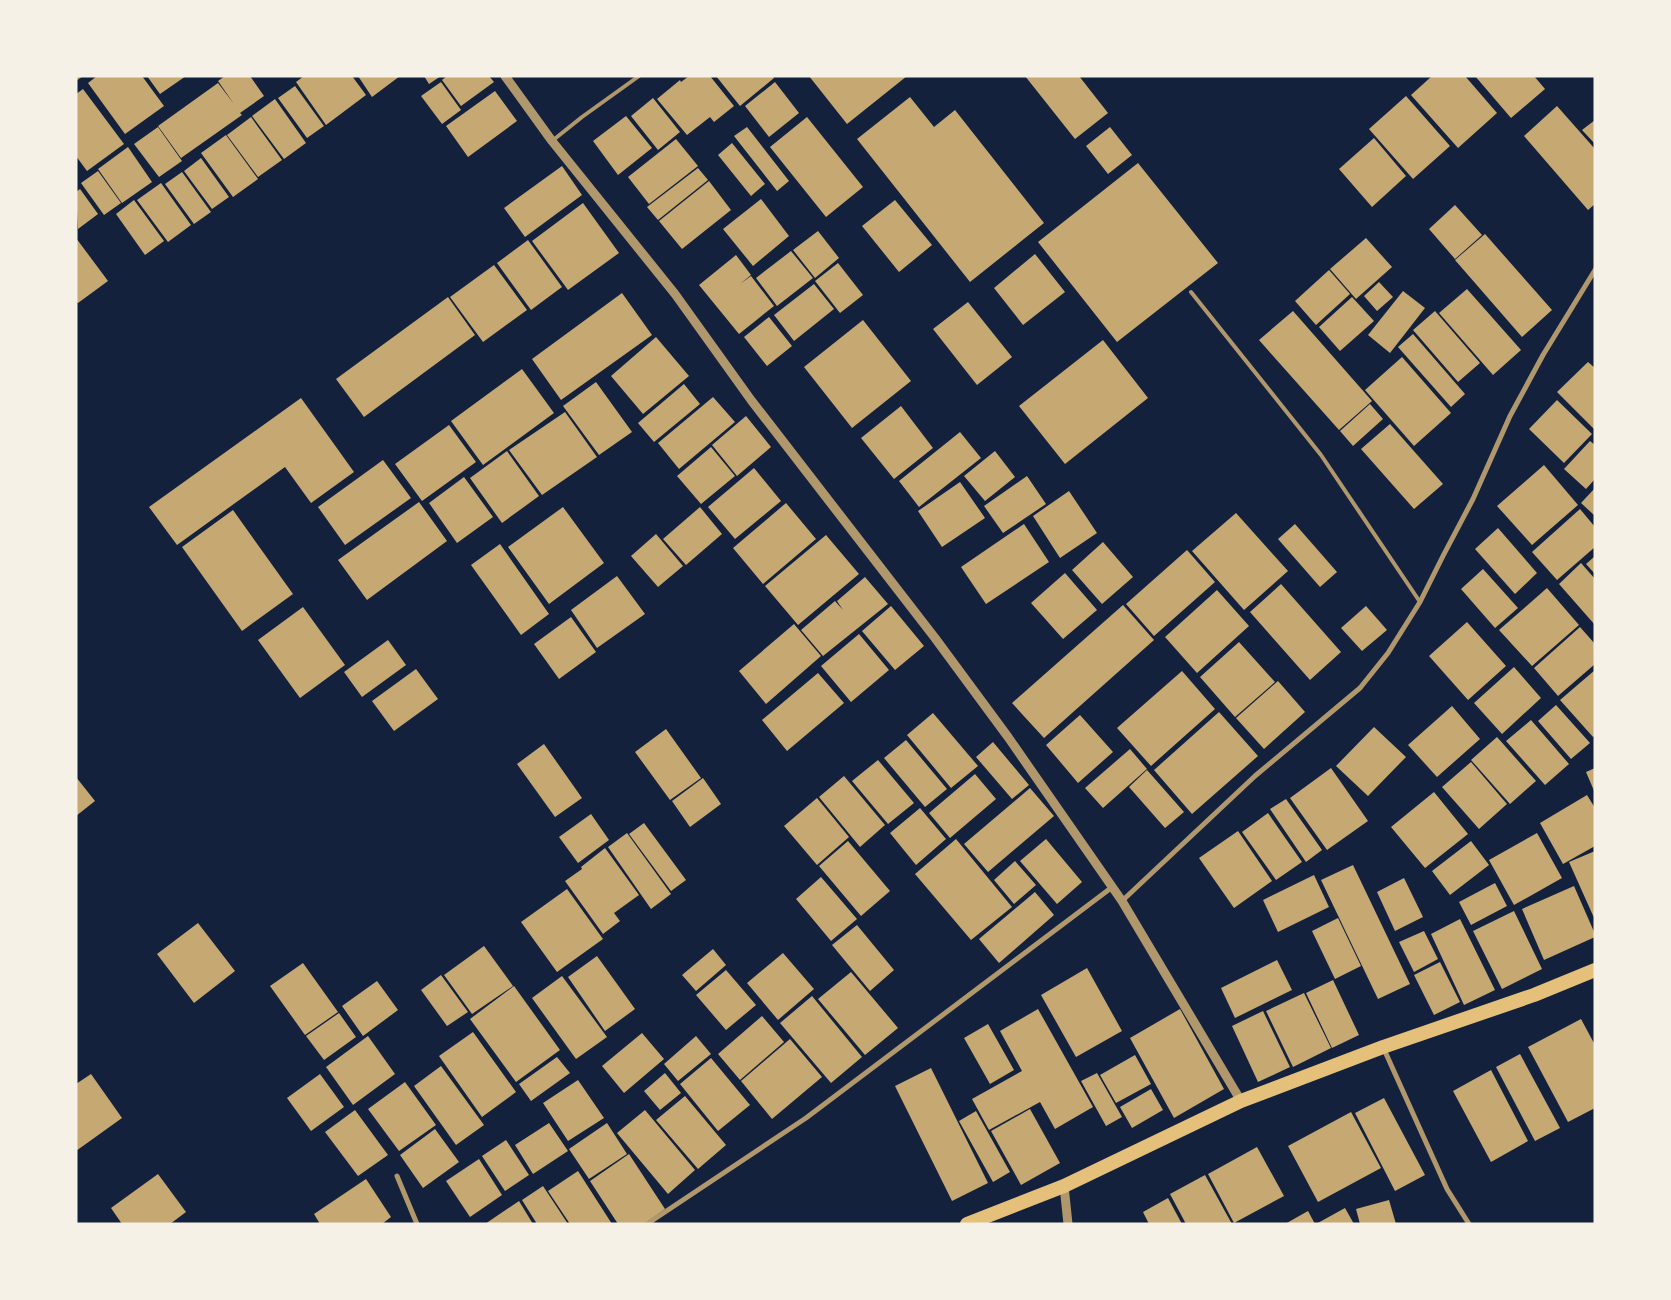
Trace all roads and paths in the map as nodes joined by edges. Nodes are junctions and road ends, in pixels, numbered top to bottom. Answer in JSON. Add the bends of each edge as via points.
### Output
{"nodes":[{"id":1,"x":505,"y":76,"type":"edge"},
{"id":2,"x":639,"y":76,"type":"edge"},
{"id":3,"x":552,"y":141,"type":"junction"},
{"id":4,"x":1595,"y":270,"type":"edge"},
{"id":5,"x":1191,"y":292,"type":"dead end"},
{"id":6,"x":1420,"y":602,"type":"junction"},
{"id":7,"x":1112,"y":888,"type":"junction"},
{"id":8,"x":1122,"y":901,"type":"junction"},
{"id":9,"x":1595,"y":970,"type":"edge"},
{"id":10,"x":1383,"y":1047,"type":"junction"},
{"id":11,"x":1241,"y":1101,"type":"junction"},
{"id":12,"x":397,"y":1176,"type":"dead end"},
{"id":13,"x":1064,"y":1186,"type":"junction"},
{"id":14,"x":417,"y":1224,"type":"edge"},
{"id":15,"x":647,"y":1224,"type":"edge"},
{"id":16,"x":967,"y":1224,"type":"edge"},
{"id":17,"x":1068,"y":1224,"type":"edge"},
{"id":18,"x":1469,"y":1224,"type":"edge"}],
"edges":[{"from":1,"to":3,"type":"street"},
{"from":2,"to":3,"type":"lane"},
{"from":3,"to":7,"type":"street","via":[[675,294],[751,400],[935,638]]},
{"from":4,"to":6,"type":"street","via":[[1510,416],[1473,500]]},
{"from":5,"to":6,"type":"lane","via":[[1321,455]]},
{"from":6,"to":8,"type":"street","via":[[1360,688],[1255,776]]},
{"from":7,"to":8,"type":"street"},
{"from":7,"to":15,"type":"street","via":[[806,1118]]},
{"from":8,"to":11,"type":"street"},
{"from":9,"to":10,"type":"highway","via":[[1534,995]]},
{"from":10,"to":11,"type":"highway"},
{"from":10,"to":18,"type":"street","via":[[1447,1189]]},
{"from":11,"to":13,"type":"highway"},
{"from":12,"to":14,"type":"street"},
{"from":13,"to":16,"type":"highway"},
{"from":13,"to":17,"type":"street"}]}
